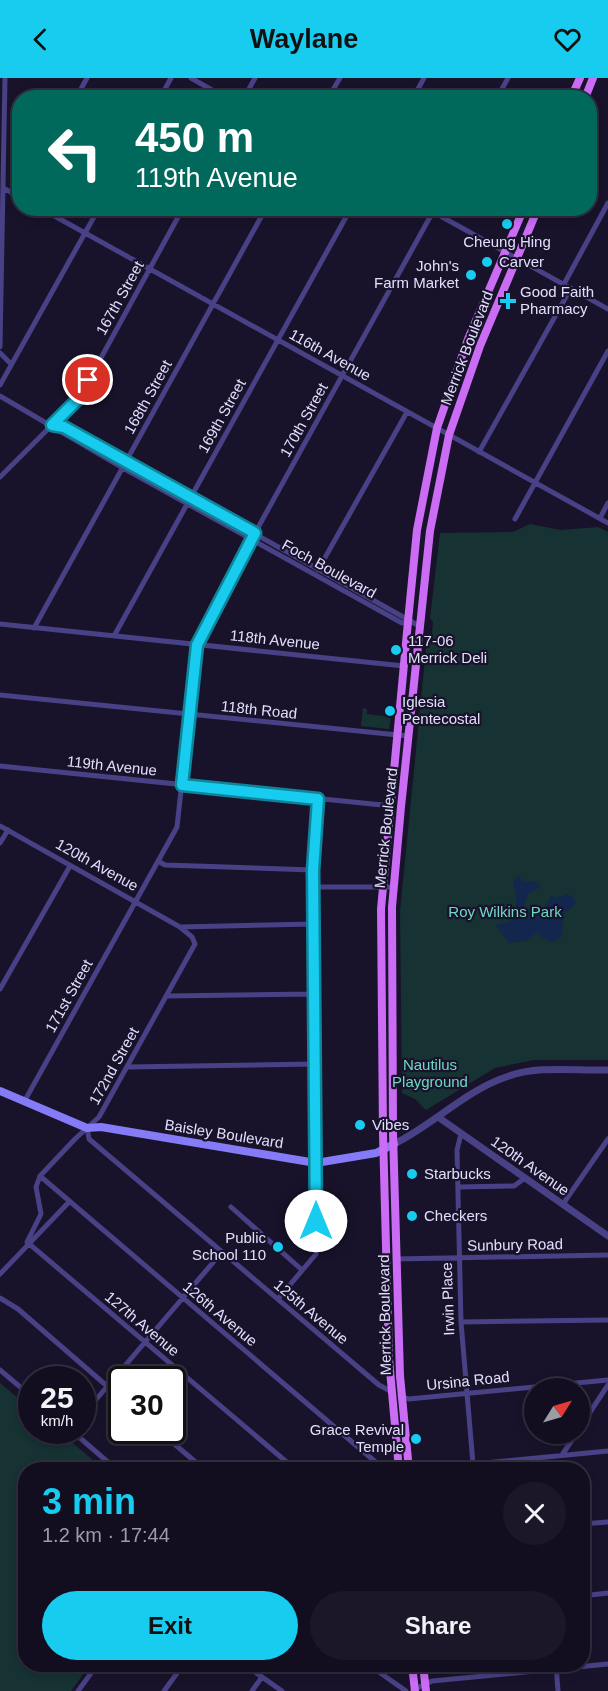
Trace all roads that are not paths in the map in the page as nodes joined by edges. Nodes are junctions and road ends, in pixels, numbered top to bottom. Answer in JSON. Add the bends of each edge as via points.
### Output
{"nodes":[{"id":1,"x":5,"y":78,"type":"edge"},
{"id":2,"x":191,"y":78,"type":"edge"},
{"id":3,"x":212,"y":90,"type":"edge"},
{"id":4,"x":5,"y":189,"type":"junction"},
{"id":5,"x":12,"y":193,"type":"edge"},
{"id":6,"x":608,"y":203,"type":"edge"},
{"id":7,"x":54,"y":216,"type":"edge"},
{"id":8,"x":95,"y":216,"type":"edge"},
{"id":9,"x":179,"y":216,"type":"edge"},
{"id":10,"x":262,"y":216,"type":"edge"},
{"id":11,"x":347,"y":216,"type":"edge"},
{"id":12,"x":431,"y":216,"type":"edge"},
{"id":13,"x":444,"y":216,"type":"edge"},
{"id":14,"x":521,"y":216,"type":"edge"},
{"id":15,"x":535,"y":216,"type":"edge"},
{"id":16,"x":85,"y":234,"type":"junction"},
{"id":17,"x":505,"y":252,"type":"junction"},
{"id":18,"x":517,"y":258,"type":"junction"},
{"id":19,"x":149,"y":269,"type":"junction"},
{"id":20,"x":564,"y":284,"type":"junction"},
{"id":21,"x":571,"y":288,"type":"junction"},
{"id":22,"x":214,"y":304,"type":"junction"},
{"id":23,"x":608,"y":309,"type":"edge"},
{"id":24,"x":278,"y":340,"type":"junction"},
{"id":25,"x":466,"y":345,"type":"junction"},
{"id":26,"x":0,"y":347,"type":"edge"},
{"id":27,"x":479,"y":348,"type":"junction"},
{"id":28,"x":608,"y":351,"type":"edge"},
{"id":29,"x":0,"y":353,"type":"edge"},
{"id":30,"x":11,"y":364,"type":"junction"},
{"id":31,"x":342,"y":375,"type":"junction"},
{"id":32,"x":0,"y":385,"type":"edge"},
{"id":33,"x":0,"y":396,"type":"edge"},
{"id":34,"x":407,"y":412,"type":"junction"},
{"id":35,"x":52,"y":425,"type":"junction"},
{"id":36,"x":436,"y":428,"type":"junction"},
{"id":37,"x":449,"y":435,"type":"junction"},
{"id":38,"x":479,"y":452,"type":"junction"},
{"id":39,"x":126,"y":462,"type":"junction"},
{"id":40,"x":123,"y":468,"type":"junction"},
{"id":41,"x":0,"y":477,"type":"edge"},
{"id":42,"x":535,"y":483,"type":"junction"},
{"id":43,"x":191,"y":498,"type":"junction"},
{"id":44,"x":608,"y":503,"type":"edge"},
{"id":45,"x":187,"y":504,"type":"junction"},
{"id":46,"x":600,"y":518,"type":"junction"},
{"id":47,"x":515,"y":519,"type":"dead end"},
{"id":48,"x":608,"y":523,"type":"edge"},
{"id":49,"x":255,"y":533,"type":"junction"},
{"id":50,"x":252,"y":540,"type":"junction"},
{"id":51,"x":319,"y":568,"type":"junction"},
{"id":52,"x":315,"y":575,"type":"junction"},
{"id":53,"x":409,"y":621,"type":"junction"},
{"id":54,"x":0,"y":624,"type":"edge"},
{"id":55,"x":422,"y":627,"type":"junction"},
{"id":56,"x":34,"y":628,"type":"junction"},
{"id":57,"x":114,"y":636,"type":"junction"},
{"id":58,"x":197,"y":645,"type":"junction"},
{"id":59,"x":404,"y":666,"type":"junction"},
{"id":60,"x":0,"y":695,"type":"edge"},
{"id":61,"x":189,"y":715,"type":"junction"},
{"id":62,"x":398,"y":736,"type":"junction"},
{"id":63,"x":408,"y":736,"type":"junction"},
{"id":64,"x":0,"y":766,"type":"edge"},
{"id":65,"x":182,"y":785,"type":"junction"},
{"id":66,"x":318,"y":799,"type":"junction"},
{"id":67,"x":390,"y":806,"type":"junction"},
{"id":68,"x":401,"y":807,"type":"junction"},
{"id":69,"x":0,"y":826,"type":"edge"},
{"id":70,"x":8,"y":830,"type":"junction"},
{"id":71,"x":0,"y":843,"type":"edge"},
{"id":72,"x":158,"y":861,"type":"junction"},
{"id":73,"x":70,"y":866,"type":"junction"},
{"id":74,"x":313,"y":870,"type":"junction"},
{"id":75,"x":313,"y":887,"type":"junction"},
{"id":76,"x":382,"y":887,"type":"junction"},
{"id":77,"x":393,"y":887,"type":"junction"},
{"id":78,"x":135,"y":902,"type":"junction"},
{"id":79,"x":313,"y":924,"type":"junction"},
{"id":80,"x":180,"y":927,"type":"junction"},
{"id":81,"x":0,"y":989,"type":"edge"},
{"id":82,"x":313,"y":994,"type":"junction"},
{"id":83,"x":167,"y":996,"type":"junction"},
{"id":84,"x":314,"y":1064,"type":"junction"},
{"id":85,"x":127,"y":1067,"type":"junction"},
{"id":86,"x":608,"y":1071,"type":"edge"},
{"id":87,"x":0,"y":1091,"type":"edge"},
{"id":88,"x":24,"y":1102,"type":"junction"},
{"id":89,"x":438,"y":1117,"type":"junction"},
{"id":90,"x":87,"y":1128,"type":"junction"},
{"id":91,"x":461,"y":1134,"type":"junction"},
{"id":92,"x":608,"y":1139,"type":"edge"},
{"id":93,"x":394,"y":1144,"type":"junction"},
{"id":94,"x":384,"y":1149,"type":"junction"},
{"id":95,"x":316,"y":1163,"type":"junction"},
{"id":96,"x":40,"y":1176,"type":"junction"},
{"id":97,"x":525,"y":1178,"type":"junction"},
{"id":98,"x":458,"y":1187,"type":"junction"},
{"id":99,"x":69,"y":1202,"type":"junction"},
{"id":100,"x":562,"y":1204,"type":"junction"},
{"id":101,"x":231,"y":1207,"type":"dead end"},
{"id":102,"x":608,"y":1236,"type":"edge"},
{"id":103,"x":27,"y":1242,"type":"junction"},
{"id":104,"x":222,"y":1252,"type":"junction"},
{"id":105,"x":608,"y":1255,"type":"edge"},
{"id":106,"x":459,"y":1257,"type":"junction"},
{"id":107,"x":387,"y":1259,"type":"junction"},
{"id":108,"x":398,"y":1259,"type":"junction"},
{"id":109,"x":302,"y":1270,"type":"junction"},
{"id":110,"x":0,"y":1274,"type":"edge"},
{"id":111,"x":0,"y":1298,"type":"edge"},
{"id":112,"x":182,"y":1298,"type":"junction"},
{"id":113,"x":278,"y":1299,"type":"junction"},
{"id":114,"x":608,"y":1320,"type":"edge"},
{"id":115,"x":461,"y":1322,"type":"junction"},
{"id":116,"x":145,"y":1342,"type":"junction"},
{"id":117,"x":0,"y":1370,"type":"edge"},
{"id":118,"x":608,"y":1380,"type":"edge"},
{"id":119,"x":18,"y":1385,"type":"edge"},
{"id":120,"x":608,"y":1385,"type":"edge"},
{"id":121,"x":107,"y":1386,"type":"junction"},
{"id":122,"x":391,"y":1392,"type":"junction"},
{"id":123,"x":466,"y":1394,"type":"junction"},
{"id":124,"x":402,"y":1396,"type":"junction"},
{"id":125,"x":96,"y":1399,"type":"edge"},
{"id":126,"x":590,"y":1412,"type":"edge"},
{"id":127,"x":87,"y":1444,"type":"edge"},
{"id":128,"x":174,"y":1444,"type":"edge"},
{"id":129,"x":569,"y":1444,"type":"edge"},
{"id":130,"x":608,"y":1451,"type":"edge"},
{"id":131,"x":562,"y":1455,"type":"junction"},
{"id":132,"x":108,"y":1462,"type":"edge"},
{"id":133,"x":196,"y":1462,"type":"edge"},
{"id":134,"x":287,"y":1462,"type":"edge"},
{"id":135,"x":377,"y":1462,"type":"edge"},
{"id":136,"x":398,"y":1462,"type":"edge"},
{"id":137,"x":410,"y":1462,"type":"edge"},
{"id":138,"x":473,"y":1462,"type":"edge"},
{"id":139,"x":493,"y":1462,"type":"edge"},
{"id":140,"x":608,"y":1522,"type":"edge"},
{"id":141,"x":590,"y":1523,"type":"edge"},
{"id":142,"x":608,"y":1593,"type":"edge"},
{"id":143,"x":590,"y":1595,"type":"edge"},
{"id":144,"x":608,"y":1664,"type":"edge"},
{"id":145,"x":590,"y":1665,"type":"edge"},
{"id":146,"x":92,"y":1672,"type":"edge"},
{"id":147,"x":178,"y":1672,"type":"edge"},
{"id":148,"x":255,"y":1672,"type":"edge"},
{"id":149,"x":381,"y":1672,"type":"edge"},
{"id":150,"x":412,"y":1672,"type":"edge"},
{"id":151,"x":424,"y":1672,"type":"edge"},
{"id":152,"x":512,"y":1672,"type":"edge"},
{"id":153,"x":556,"y":1672,"type":"edge"},
{"id":154,"x":262,"y":1677,"type":"junction"},
{"id":155,"x":426,"y":1688,"type":"edge"},
{"id":156,"x":78,"y":1691,"type":"edge"},
{"id":157,"x":164,"y":1691,"type":"edge"},
{"id":158,"x":252,"y":1691,"type":"edge"},
{"id":159,"x":282,"y":1691,"type":"edge"},
{"id":160,"x":412,"y":1691,"type":"edge"},
{"id":161,"x":558,"y":1691,"type":"edge"}],
"edges":[{"from":1,"to":4,"type":"street"},
{"from":2,"to":3,"type":"street"},
{"from":4,"to":5,"type":"street"},
{"from":4,"to":26,"type":"street"},
{"from":6,"to":20,"type":"street"},
{"from":7,"to":16,"type":"street","name":"116th Avenue"},
{"from":8,"to":16,"type":"street"},
{"from":9,"to":19,"type":"street","name":"167th Street"},
{"from":10,"to":22,"type":"street","name":"168th Street"},
{"from":11,"to":24,"type":"street","name":"169th Street"},
{"from":12,"to":31,"type":"street","name":"170th Street"},
{"from":13,"to":17,"type":"street"},
{"from":14,"to":17,"type":"main road","name":"Merrick Boulevard"},
{"from":15,"to":18,"type":"main road","name":"Merrick Boulevard"},
{"from":16,"to":19,"type":"street","name":"116th Avenue"},
{"from":16,"to":30,"type":"street"},
{"from":17,"to":18,"type":"street"},
{"from":17,"to":25,"type":"main road","name":"Merrick Boulevard"},
{"from":18,"to":20,"type":"street"},
{"from":18,"to":27,"type":"main road","name":"Merrick Boulevard"},
{"from":19,"to":22,"type":"street","name":"116th Avenue"},
{"from":19,"to":35,"type":"street","name":"167th Street","via":[[79,398]]},
{"from":20,"to":21,"type":"street"},
{"from":21,"to":23,"type":"street"},
{"from":21,"to":38,"type":"street"},
{"from":22,"to":24,"type":"street","name":"116th Avenue"},
{"from":22,"to":39,"type":"street","name":"168th Street"},
{"from":24,"to":31,"type":"street","name":"116th Avenue"},
{"from":24,"to":43,"type":"street","name":"169th Street"},
{"from":25,"to":27,"type":"main road"},
{"from":25,"to":36,"type":"main road","name":"Merrick Boulevard"},
{"from":27,"to":37,"type":"main road","name":"Merrick Boulevard"},
{"from":28,"to":42,"type":"street"},
{"from":29,"to":30,"type":"street"},
{"from":30,"to":32,"type":"street"},
{"from":31,"to":34,"type":"street","name":"116th Avenue"},
{"from":31,"to":49,"type":"street","name":"170th Street"},
{"from":33,"to":35,"type":"street","name":"Foch Boulevard"},
{"from":34,"to":36,"type":"street","name":"116th Avenue"},
{"from":34,"to":51,"type":"street"},
{"from":35,"to":39,"type":"street","name":"Foch Boulevard","via":[[64,427]]},
{"from":35,"to":40,"type":"street","name":"Foch Boulevard"},
{"from":35,"to":41,"type":"street","name":"167th Street"},
{"from":36,"to":37,"type":"street","name":"116th Avenue"},
{"from":36,"to":53,"type":"main road","name":"Merrick Boulevard","via":[[417,530]]},
{"from":37,"to":38,"type":"street","name":"116th Avenue"},
{"from":37,"to":55,"type":"main road","name":"Merrick Boulevard","via":[[430,531]]},
{"from":38,"to":42,"type":"street","name":"116th Avenue"},
{"from":39,"to":40,"type":"street","name":"168th Street"},
{"from":39,"to":43,"type":"street","name":"Foch Boulevard"},
{"from":40,"to":45,"type":"street","name":"Foch Boulevard"},
{"from":40,"to":56,"type":"street","name":"168th Street"},
{"from":42,"to":46,"type":"street","name":"116th Avenue"},
{"from":42,"to":47,"type":"street"},
{"from":43,"to":45,"type":"street","name":"169th Street"},
{"from":43,"to":49,"type":"street","name":"Foch Boulevard"},
{"from":44,"to":46,"type":"street"},
{"from":45,"to":50,"type":"street","name":"Foch Boulevard"},
{"from":45,"to":57,"type":"street","name":"169th Street"},
{"from":46,"to":48,"type":"street","name":"116th Avenue"},
{"from":49,"to":50,"type":"street","name":"170th Street"},
{"from":49,"to":51,"type":"street","name":"Foch Boulevard"},
{"from":50,"to":52,"type":"street","name":"Foch Boulevard"},
{"from":50,"to":58,"type":"street","name":"170th Street"},
{"from":51,"to":52,"type":"street"},
{"from":51,"to":53,"type":"street","name":"Foch Boulevard"},
{"from":52,"to":53,"type":"street","name":"Foch Boulevard","via":[[402,622]]},
{"from":53,"to":55,"type":"street","name":"Foch Boulevard"},
{"from":53,"to":59,"type":"main road","name":"Merrick Boulevard"},
{"from":54,"to":56,"type":"street","name":"118th Avenue"},
{"from":55,"to":63,"type":"main road","name":"Merrick Boulevard"},
{"from":56,"to":57,"type":"street","name":"118th Avenue"},
{"from":57,"to":58,"type":"street","name":"118th Avenue"},
{"from":58,"to":59,"type":"street","name":"118th Avenue"},
{"from":58,"to":61,"type":"street","name":"171st Street"},
{"from":59,"to":62,"type":"main road","name":"Merrick Boulevard"},
{"from":60,"to":61,"type":"street","name":"118th Road"},
{"from":61,"to":62,"type":"street","name":"118th Road"},
{"from":61,"to":65,"type":"street","name":"171st Street"},
{"from":62,"to":63,"type":"street","name":"118th Road"},
{"from":62,"to":67,"type":"main road","name":"Merrick Boulevard"},
{"from":63,"to":68,"type":"main road","name":"Merrick Boulevard"},
{"from":64,"to":65,"type":"street","name":"119th Avenue"},
{"from":65,"to":66,"type":"street","name":"119th Avenue"},
{"from":65,"to":72,"type":"street","name":"171st Street","via":[[177,827]]},
{"from":66,"to":67,"type":"street","name":"119th Avenue"},
{"from":66,"to":74,"type":"street"},
{"from":67,"to":68,"type":"street","name":"119th Avenue"},
{"from":67,"to":76,"type":"main road","name":"Merrick Boulevard"},
{"from":68,"to":77,"type":"main road","name":"Merrick Boulevard"},
{"from":69,"to":70,"type":"street","name":"120th Avenue"},
{"from":70,"to":71,"type":"street"},
{"from":70,"to":73,"type":"street","name":"120th Avenue"},
{"from":72,"to":74,"type":"street","via":[[165,865]]},
{"from":72,"to":78,"type":"street","name":"171st Street"},
{"from":73,"to":78,"type":"street","name":"120th Avenue"},
{"from":73,"to":81,"type":"street"},
{"from":74,"to":75,"type":"street"},
{"from":75,"to":76,"type":"street"},
{"from":75,"to":79,"type":"street"},
{"from":76,"to":77,"type":"street"},
{"from":76,"to":94,"type":"main road","name":"Merrick Boulevard"},
{"from":77,"to":93,"type":"main road","name":"Merrick Boulevard"},
{"from":78,"to":80,"type":"street","name":"120th Avenue"},
{"from":78,"to":88,"type":"street","name":"171st Street"},
{"from":79,"to":80,"type":"street"},
{"from":79,"to":82,"type":"street"},
{"from":80,"to":83,"type":"street","name":"172nd Street","via":[[192,936],[195,944]]},
{"from":82,"to":83,"type":"street"},
{"from":82,"to":84,"type":"street"},
{"from":83,"to":85,"type":"street","name":"172nd Street"},
{"from":84,"to":85,"type":"street"},
{"from":84,"to":95,"type":"street"},
{"from":85,"to":90,"type":"street","name":"172nd Street","via":[[99,1117]]},
{"from":86,"to":89,"type":"street","name":"Baisley Boulevard","via":[[527,1071],[506,1077]]},
{"from":87,"to":88,"type":"main road","name":"Baisley Boulevard"},
{"from":88,"to":90,"type":"main road","name":"Baisley Boulevard"},
{"from":89,"to":91,"type":"street","name":"120th Avenue"},
{"from":89,"to":93,"type":"street","name":"Baisley Boulevard"},
{"from":90,"to":95,"type":"main road","name":"Baisley Boulevard","via":[[101,1127]]},
{"from":90,"to":96,"type":"street","name":"172nd Street"},
{"from":90,"to":104,"type":"street","name":"125th Avenue","via":[[89,1139]]},
{"from":91,"to":97,"type":"street","name":"120th Avenue"},
{"from":91,"to":98,"type":"street","name":"Irwin Place","via":[[457,1150]]},
{"from":92,"to":100,"type":"street"},
{"from":93,"to":94,"type":"main road","name":"Baisley Boulevard"},
{"from":93,"to":108,"type":"main road","name":"Merrick Boulevard"},
{"from":94,"to":95,"type":"main road","name":"Baisley Boulevard"},
{"from":94,"to":107,"type":"main road","name":"Merrick Boulevard"},
{"from":95,"to":109,"type":"street","via":[[316,1254]]},
{"from":96,"to":99,"type":"street","name":"126th Avenue"},
{"from":96,"to":103,"type":"street","via":[[36,1187],[41,1214]]},
{"from":97,"to":98,"type":"street","via":[[514,1186]]},
{"from":97,"to":100,"type":"street","name":"120th Avenue"},
{"from":98,"to":106,"type":"street","name":"Irwin Place"},
{"from":99,"to":103,"type":"street"},
{"from":99,"to":112,"type":"street","name":"126th Avenue"},
{"from":100,"to":102,"type":"street","name":"120th Avenue"},
{"from":101,"to":109,"type":"street"},
{"from":103,"to":110,"type":"street"},
{"from":103,"to":116,"type":"street","name":"127th Avenue"},
{"from":104,"to":112,"type":"street"},
{"from":104,"to":113,"type":"street","name":"125th Avenue"},
{"from":105,"to":106,"type":"street","name":"Sunbury Road"},
{"from":106,"to":108,"type":"street","name":"Sunbury Road"},
{"from":106,"to":115,"type":"street","name":"Irwin Place"},
{"from":107,"to":108,"type":"street","name":"Sunbury Road"},
{"from":107,"to":122,"type":"main road","name":"Merrick Boulevard"},
{"from":108,"to":124,"type":"main road","name":"Merrick Boulevard"},
{"from":109,"to":113,"type":"street"},
{"from":111,"to":121,"type":"street"},
{"from":112,"to":116,"type":"street"},
{"from":112,"to":135,"type":"street","name":"126th Avenue"},
{"from":113,"to":122,"type":"street","name":"125th Avenue"},
{"from":114,"to":115,"type":"street"},
{"from":115,"to":123,"type":"street","name":"Irwin Place"},
{"from":116,"to":121,"type":"street"},
{"from":116,"to":134,"type":"street","name":"127th Avenue"},
{"from":117,"to":119,"type":"street"},
{"from":118,"to":123,"type":"street","name":"Ursina Road"},
{"from":120,"to":126,"type":"street"},
{"from":121,"to":125,"type":"street"},
{"from":122,"to":124,"type":"street","name":"125th Avenue"},
{"from":122,"to":136,"type":"main road","name":"Merrick Boulevard"},
{"from":123,"to":124,"type":"street","name":"Ursina Road","via":[[410,1399]]},
{"from":123,"to":138,"type":"street","name":"Irwin Place"},
{"from":124,"to":137,"type":"main road","name":"Merrick Boulevard"},
{"from":127,"to":132,"type":"street"},
{"from":128,"to":133,"type":"street"},
{"from":129,"to":131,"type":"street"},
{"from":130,"to":131,"type":"street"},
{"from":131,"to":139,"type":"street"},
{"from":140,"to":141,"type":"street"},
{"from":142,"to":143,"type":"street"},
{"from":144,"to":145,"type":"street"},
{"from":146,"to":156,"type":"street"},
{"from":147,"to":157,"type":"street"},
{"from":148,"to":154,"type":"street"},
{"from":149,"to":160,"type":"street"},
{"from":150,"to":160,"type":"main road"},
{"from":151,"to":155,"type":"main road"},
{"from":152,"to":155,"type":"street","via":[[432,1681]]},
{"from":153,"to":161,"type":"street"},
{"from":154,"to":158,"type":"street"},
{"from":154,"to":159,"type":"street"},
{"from":155,"to":160,"type":"street"}]}
